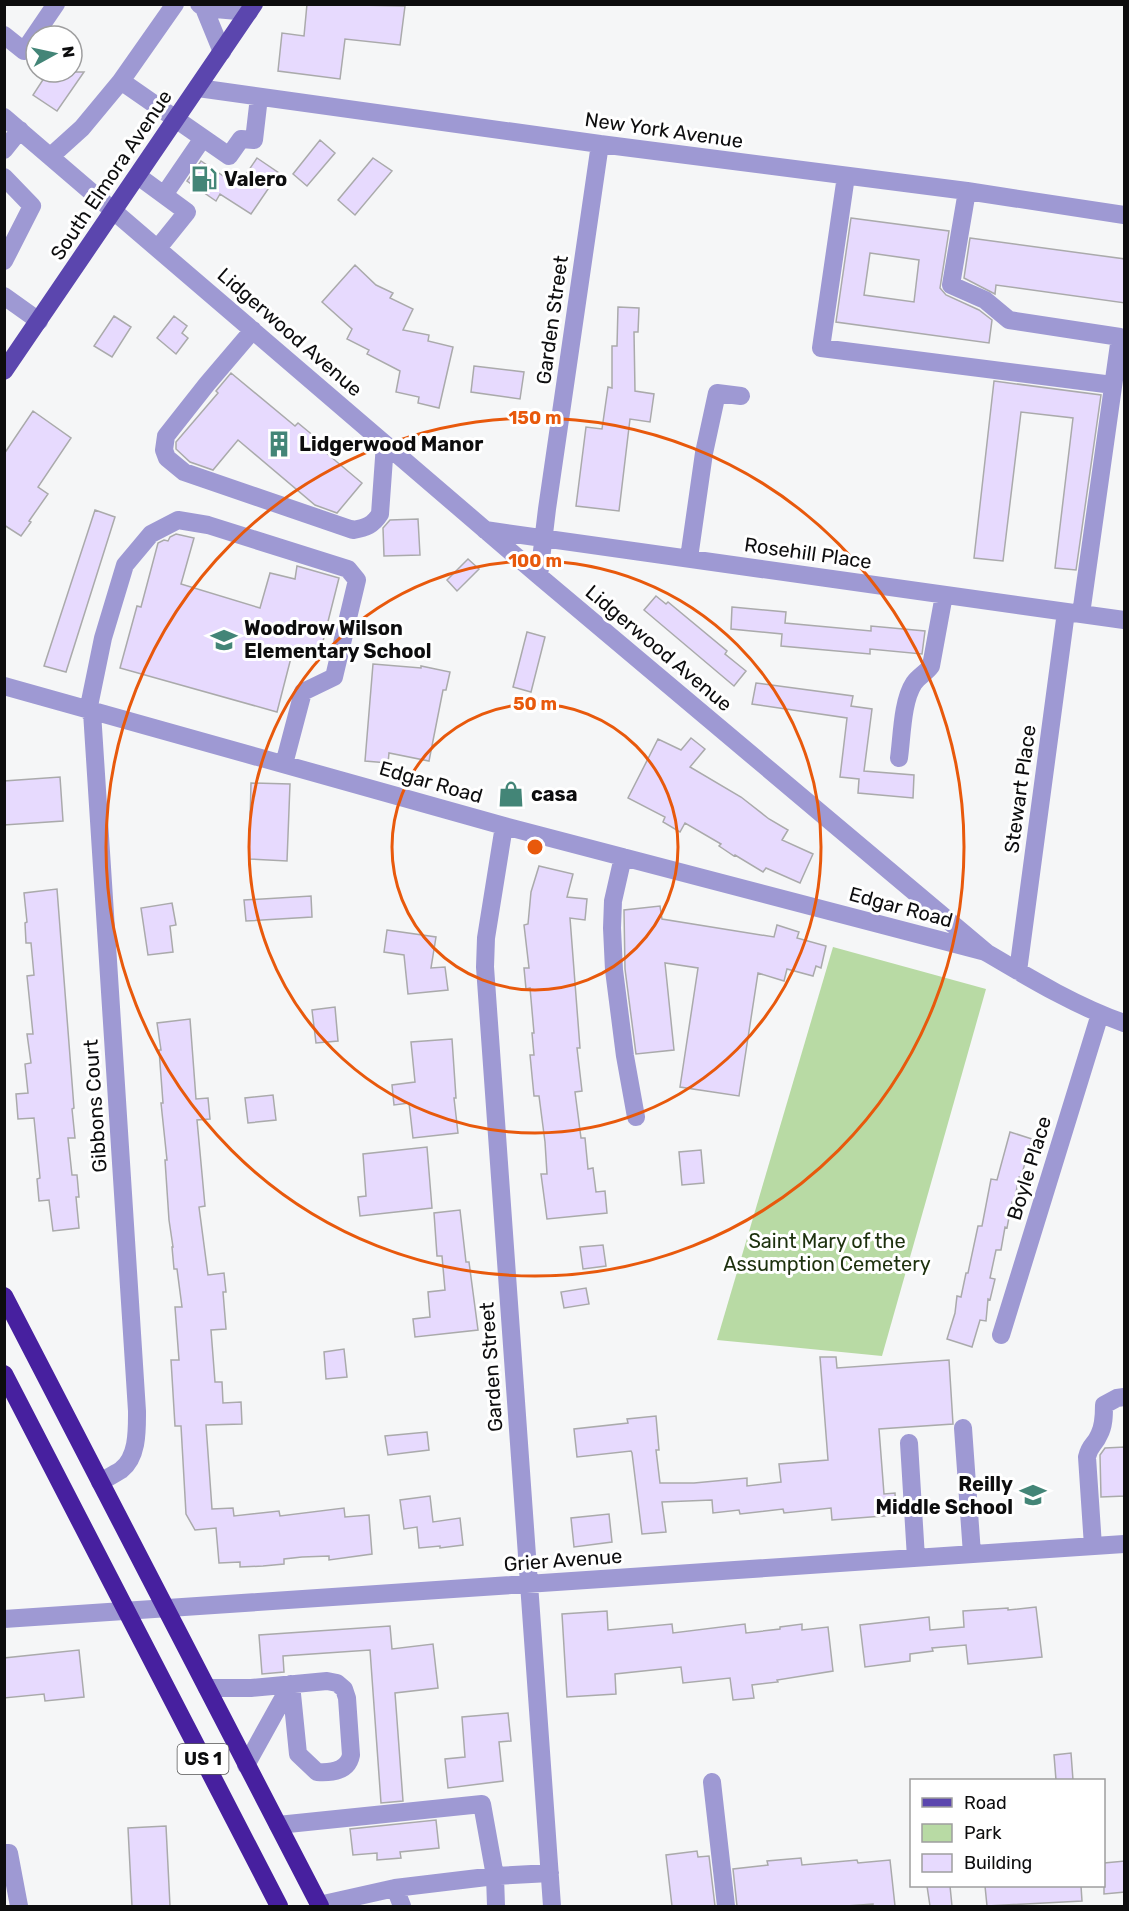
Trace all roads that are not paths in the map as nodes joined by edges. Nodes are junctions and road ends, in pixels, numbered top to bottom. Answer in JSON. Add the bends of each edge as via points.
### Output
{"nodes":[{"id":1,"x":56,"y":4,"type":"edge"},
{"id":2,"x":175,"y":4,"type":"edge"},
{"id":3,"x":201,"y":6,"type":"edge"},
{"id":4,"x":252,"y":8,"type":"edge"},
{"id":5,"x":4,"y":35,"type":"edge"},
{"id":6,"x":222,"y":52,"type":"junction"},
{"id":7,"x":121,"y":81,"type":"junction"},
{"id":8,"x":198,"y":88,"type":"junction"},
{"id":9,"x":260,"y":97,"type":"junction"},
{"id":10,"x":4,"y":117,"type":"edge"},
{"id":11,"x":176,"y":119,"type":"junction"},
{"id":12,"x":20,"y":130,"type":"junction"},
{"id":13,"x":203,"y":138,"type":"junction"},
{"id":14,"x":600,"y":144,"type":"junction"},
{"id":15,"x":4,"y":150,"type":"edge"},
{"id":16,"x":51,"y":156,"type":"junction"},
{"id":17,"x":138,"y":176,"type":"junction"},
{"id":18,"x":846,"y":176,"type":"junction"},
{"id":19,"x":4,"y":177,"type":"edge"},
{"id":20,"x":968,"y":191,"type":"junction"},
{"id":21,"x":164,"y":195,"type":"junction"},
{"id":22,"x":114,"y":210,"type":"junction"},
{"id":23,"x":1125,"y":215,"type":"edge"},
{"id":24,"x":158,"y":248,"type":"junction"},
{"id":25,"x":4,"y":261,"type":"edge"},
{"id":26,"x":4,"y":296,"type":"edge"},
{"id":27,"x":39,"y":321,"type":"junction"},
{"id":28,"x":254,"y":330,"type":"junction"},
{"id":29,"x":4,"y":371,"type":"edge"},
{"id":30,"x":1113,"y":385,"type":"junction"},
{"id":31,"x":741,"y":396,"type":"dead end"},
{"id":32,"x":385,"y":444,"type":"junction"},
{"id":33,"x":486,"y":530,"type":"junction"},
{"id":34,"x":543,"y":538,"type":"junction"},
{"id":35,"x":689,"y":558,"type":"junction"},
{"id":36,"x":539,"y":576,"type":"junction"},
{"id":37,"x":944,"y":595,"type":"junction"},
{"id":38,"x":1074,"y":613,"type":"junction"},
{"id":39,"x":1125,"y":620,"type":"edge"},
{"id":40,"x":4,"y":686,"type":"edge"},
{"id":41,"x":90,"y":711,"type":"junction"},
{"id":42,"x":899,"y":758,"type":"dead end"},
{"id":43,"x":284,"y":764,"type":"junction"},
{"id":44,"x":504,"y":826,"type":"junction"},
{"id":45,"x":623,"y":857,"type":"junction"},
{"id":46,"x":987,"y":953,"type":"junction"},
{"id":47,"x":1018,"y":971,"type":"junction"},
{"id":48,"x":1100,"y":1014,"type":"junction"},
{"id":49,"x":1125,"y":1023,"type":"edge"},
{"id":50,"x":636,"y":1117,"type":"dead end"},
{"id":51,"x":4,"y":1296,"type":"edge"},
{"id":52,"x":1002,"y":1335,"type":"dead end"},
{"id":53,"x":4,"y":1374,"type":"edge"},
{"id":54,"x":1125,"y":1397,"type":"edge"},
{"id":55,"x":11,"y":1399,"type":"edge"},
{"id":56,"x":963,"y":1428,"type":"dead end"},
{"id":57,"x":909,"y":1443,"type":"dead end"},
{"id":58,"x":100,"y":1482,"type":"junction"},
{"id":59,"x":1125,"y":1544,"type":"edge"},
{"id":60,"x":1093,"y":1546,"type":"junction"},
{"id":61,"x":972,"y":1554,"type":"junction"},
{"id":62,"x":916,"y":1558,"type":"junction"},
{"id":63,"x":530,"y":1585,"type":"junction"},
{"id":64,"x":166,"y":1609,"type":"junction"},
{"id":65,"x":126,"y":1611,"type":"junction"},
{"id":66,"x":4,"y":1619,"type":"edge"},
{"id":67,"x":291,"y":1684,"type":"junction"},
{"id":68,"x":207,"y":1688,"type":"junction"},
{"id":69,"x":246,"y":1765,"type":"junction"},
{"id":70,"x":712,"y":1782,"type":"dead end"},
{"id":71,"x":278,"y":1826,"type":"junction"},
{"id":72,"x":4,"y":1854,"type":"edge"},
{"id":73,"x":550,"y":1873,"type":"junction"},
{"id":74,"x":495,"y":1876,"type":"junction"},
{"id":75,"x":395,"y":1888,"type":"junction"},
{"id":76,"x":19,"y":1906,"type":"edge"},
{"id":77,"x":279,"y":1906,"type":"edge"},
{"id":78,"x":319,"y":1906,"type":"edge"},
{"id":79,"x":402,"y":1906,"type":"edge"},
{"id":80,"x":496,"y":1906,"type":"edge"},
{"id":81,"x":552,"y":1906,"type":"edge"},
{"id":82,"x":726,"y":1906,"type":"edge"}],
"edges":[{"from":1,"to":5,"type":"street","via":[[24,51]]},
{"from":2,"to":7,"type":"street"},
{"from":3,"to":4,"type":"street"},
{"from":3,"to":6,"type":"street"},
{"from":4,"to":6,"type":"main road","name":"South Elmora Avenue"},
{"from":6,"to":8,"type":"main road","name":"South Elmora Avenue"},
{"from":7,"to":11,"type":"street"},
{"from":7,"to":16,"type":"street","via":[[82,129]]},
{"from":8,"to":9,"type":"street","name":"New York Avenue"},
{"from":8,"to":11,"type":"main road","name":"South Elmora Avenue"},
{"from":9,"to":13,"type":"street","via":[[254,140],[241,139],[229,156]]},
{"from":9,"to":14,"type":"street","name":"New York Avenue"},
{"from":10,"to":12,"type":"street","name":"Lidgerwood Avenue"},
{"from":11,"to":13,"type":"street"},
{"from":11,"to":17,"type":"main road","name":"South Elmora Avenue"},
{"from":12,"to":15,"type":"street"},
{"from":12,"to":16,"type":"street","name":"Lidgerwood Avenue"},
{"from":13,"to":21,"type":"street"},
{"from":14,"to":18,"type":"street","name":"New York Avenue"},
{"from":14,"to":34,"type":"street","name":"Garden Street"},
{"from":16,"to":22,"type":"street","name":"Lidgerwood Avenue"},
{"from":17,"to":21,"type":"street"},
{"from":17,"to":22,"type":"main road","name":"South Elmora Avenue"},
{"from":18,"to":20,"type":"street","name":"New York Avenue"},
{"from":18,"to":30,"type":"street","via":[[821,348]]},
{"from":19,"to":25,"type":"street","via":[[32,206]]},
{"from":20,"to":23,"type":"street","name":"New York Avenue"},
{"from":20,"to":30,"type":"street","name":"Stewart Place","via":[[951,285],[985,300],[1009,320],[1120,337]]},
{"from":21,"to":24,"type":"street","via":[[187,212]]},
{"from":22,"to":24,"type":"street","name":"Lidgerwood Avenue"},
{"from":22,"to":27,"type":"main road","name":"South Elmora Avenue"},
{"from":24,"to":28,"type":"street","name":"Lidgerwood Avenue"},
{"from":26,"to":27,"type":"street"},
{"from":27,"to":29,"type":"main road","name":"South Elmora Avenue"},
{"from":28,"to":32,"type":"street","name":"Lidgerwood Avenue"},
{"from":28,"to":32,"type":"street","via":[[166,436],[167,458],[184,472],[354,530],[375,522],[380,514]]},
{"from":30,"to":38,"type":"street","name":"Stewart Place"},
{"from":31,"to":35,"type":"street","via":[[717,393]]},
{"from":32,"to":33,"type":"street","name":"Lidgerwood Avenue"},
{"from":33,"to":34,"type":"street","name":"Rosehill Place"},
{"from":33,"to":36,"type":"street","name":"Lidgerwood Avenue"},
{"from":34,"to":35,"type":"street","name":"Rosehill Place"},
{"from":34,"to":36,"type":"street","name":"Garden Street"},
{"from":35,"to":37,"type":"street","name":"Rosehill Place"},
{"from":36,"to":46,"type":"street","name":"Lidgerwood Avenue"},
{"from":37,"to":38,"type":"street","name":"Rosehill Place"},
{"from":37,"to":42,"type":"street","via":[[931,666],[915,682],[908,698]]},
{"from":38,"to":39,"type":"street","name":"Rosehill Place"},
{"from":38,"to":47,"type":"street","name":"Stewart Place"},
{"from":40,"to":41,"type":"street","name":"Edgar Road"},
{"from":41,"to":43,"type":"street","name":"Edgar Road"},
{"from":41,"to":43,"type":"street","name":"Gibbons Court","via":[[103,638],[125,565],[151,534],[178,520],[208,525],[348,569],[357,580],[334,677],[303,692]]},
{"from":41,"to":58,"type":"street","name":"Gibbons Court","via":[[137,1412],[137,1434],[129,1460]]},
{"from":43,"to":44,"type":"street","name":"Edgar Road"},
{"from":44,"to":45,"type":"street","name":"Edgar Road"},
{"from":44,"to":63,"type":"street","name":"Garden Street","via":[[485,967]]},
{"from":45,"to":46,"type":"street","name":"Edgar Road"},
{"from":45,"to":50,"type":"street","via":[[613,901],[614,970]]},
{"from":46,"to":47,"type":"street"},
{"from":47,"to":48,"type":"street"},
{"from":48,"to":49,"type":"street"},
{"from":48,"to":52,"type":"street","name":"Boyle Place"},
{"from":51,"to":58,"type":"highway","number":"US 1"},
{"from":53,"to":55,"type":"highway","number":"US 1"},
{"from":54,"to":60,"type":"street","via":[[1104,1405],[1099,1437],[1090,1446],[1087,1457]]},
{"from":55,"to":65,"type":"highway","number":"US 1"},
{"from":56,"to":61,"type":"street"},
{"from":57,"to":62,"type":"street"},
{"from":58,"to":64,"type":"highway","number":"US 1"},
{"from":59,"to":60,"type":"street","name":"Grier Avenue"},
{"from":60,"to":61,"type":"street","name":"Grier Avenue"},
{"from":61,"to":62,"type":"street","name":"Grier Avenue"},
{"from":62,"to":63,"type":"street","name":"Grier Avenue"},
{"from":63,"to":64,"type":"street","name":"Grier Avenue"},
{"from":63,"to":73,"type":"street","name":"Garden Street"},
{"from":64,"to":65,"type":"street","name":"Grier Avenue"},
{"from":64,"to":68,"type":"highway","number":"US 1"},
{"from":65,"to":66,"type":"street","name":"Grier Avenue"},
{"from":65,"to":77,"type":"highway","number":"US 1"},
{"from":67,"to":67,"type":"street","via":[[298,1754],[317,1772],[343,1768],[351,1755],[344,1689],[332,1681]]},
{"from":67,"to":68,"type":"street"},
{"from":67,"to":69,"type":"street"},
{"from":68,"to":69,"type":"highway","number":"US 1"},
{"from":69,"to":71,"type":"highway","number":"US 1"},
{"from":70,"to":82,"type":"street"},
{"from":71,"to":74,"type":"street","via":[[482,1804]]},
{"from":71,"to":78,"type":"highway","number":"US 1"},
{"from":72,"to":76,"type":"street","via":[[9,1853]]},
{"from":73,"to":74,"type":"street"},
{"from":73,"to":81,"type":"street","name":"Garden Street"},
{"from":74,"to":75,"type":"street"},
{"from":74,"to":80,"type":"street"},
{"from":75,"to":78,"type":"street"},
{"from":75,"to":79,"type":"street"}]}
